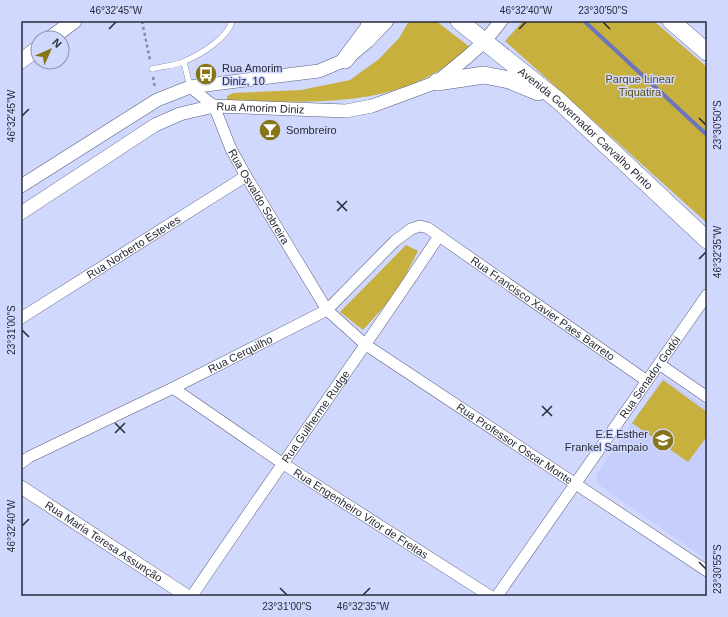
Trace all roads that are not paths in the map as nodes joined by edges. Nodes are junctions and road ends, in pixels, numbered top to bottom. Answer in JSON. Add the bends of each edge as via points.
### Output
{"nodes":[{"id":1,"x":74,"y":21,"type":"edge"},
{"id":2,"x":232,"y":21,"type":"edge"},
{"id":3,"x":371,"y":21,"type":"edge"},
{"id":4,"x":387,"y":21,"type":"edge"},
{"id":5,"x":459,"y":21,"type":"edge"},
{"id":6,"x":501,"y":21,"type":"edge"},
{"id":7,"x":671,"y":21,"type":"edge"},
{"id":8,"x":62,"y":30,"type":"edge"},
{"id":9,"x":488,"y":37,"type":"junction"},
{"id":10,"x":707,"y":52,"type":"edge"},
{"id":11,"x":30,"y":54,"type":"edge"},
{"id":12,"x":345,"y":60,"type":"junction"},
{"id":13,"x":21,"y":61,"type":"edge"},
{"id":14,"x":184,"y":62,"type":"junction"},
{"id":15,"x":152,"y":69,"type":"dead end"},
{"id":16,"x":437,"y":82,"type":"junction"},
{"id":17,"x":190,"y":87,"type":"junction"},
{"id":18,"x":559,"y":101,"type":"junction"},
{"id":19,"x":214,"y":106,"type":"junction"},
{"id":20,"x":246,"y":176,"type":"junction"},
{"id":21,"x":21,"y":186,"type":"edge"},
{"id":22,"x":21,"y":214,"type":"edge"},
{"id":23,"x":439,"y":236,"type":"junction"},
{"id":24,"x":707,"y":240,"type":"edge"},
{"id":25,"x":707,"y":295,"type":"edge"},
{"id":26,"x":327,"y":310,"type":"junction"},
{"id":27,"x":21,"y":318,"type":"edge"},
{"id":28,"x":366,"y":346,"type":"junction"},
{"id":29,"x":659,"y":364,"type":"junction"},
{"id":30,"x":647,"y":381,"type":"junction"},
{"id":31,"x":173,"y":388,"type":"junction"},
{"id":32,"x":707,"y":397,"type":"edge"},
{"id":33,"x":21,"y":463,"type":"edge"},
{"id":34,"x":282,"y":463,"type":"junction"},
{"id":35,"x":576,"y":483,"type":"junction"},
{"id":36,"x":21,"y":487,"type":"edge"},
{"id":37,"x":707,"y":571,"type":"edge"},
{"id":38,"x":187,"y":596,"type":"edge"},
{"id":39,"x":192,"y":596,"type":"edge"},
{"id":40,"x":490,"y":596,"type":"edge"},
{"id":41,"x":497,"y":596,"type":"edge"}],
"edges":[{"from":1,"to":8,"type":"main road"},
{"from":2,"to":14,"type":"lane","via":[[228,32]]},
{"from":3,"to":12,"type":"main road"},
{"from":4,"to":12,"type":"street","name":"Rua Amorim Diniz"},
{"from":5,"to":9,"type":"main road","name":"Avenida Governador Carvalho Pinto"},
{"from":6,"to":9,"type":"street","name":"Rua Amorim Diniz"},
{"from":7,"to":10,"type":"main road"},
{"from":9,"to":16,"type":"street","name":"Rua Amorim Diniz"},
{"from":9,"to":18,"type":"main road","name":"Avenida Governador Carvalho Pinto"},
{"from":11,"to":13,"type":"main road"},
{"from":12,"to":17,"type":"street","name":"Rua Amorim Diniz","via":[[319,71]]},
{"from":14,"to":15,"type":"lane"},
{"from":14,"to":17,"type":"lane"},
{"from":16,"to":18,"type":"main road","via":[[484,75],[498,77]]},
{"from":16,"to":19,"type":"street","name":"Rua Amorim Diniz","via":[[372,106],[346,111]]},
{"from":17,"to":19,"type":"street"},
{"from":17,"to":21,"type":"street","name":"Rua Amorim Diniz","via":[[157,100]]},
{"from":18,"to":24,"type":"main road","name":"Avenida Governador Carvalho Pinto"},
{"from":19,"to":20,"type":"street","name":"Rua Osvaldo Sobreira","via":[[231,149]]},
{"from":19,"to":22,"type":"street","name":"Rua Amorim Diniz","via":[[180,114],[155,125]]},
{"from":20,"to":26,"type":"street","name":"Rua Osvaldo Sobreira"},
{"from":20,"to":27,"type":"street","name":"Rua Norberto Esteves"},
{"from":23,"to":26,"type":"street","name":"Rua Cerquilho","via":[[428,228],[420,226],[411,229]]},
{"from":23,"to":28,"type":"street","name":"Rua Guilherme Rudge"},
{"from":23,"to":30,"type":"street","name":"Rua Francisco Xavier Paes Barreto"},
{"from":25,"to":29,"type":"street","name":"Rua Senador Godói"},
{"from":26,"to":28,"type":"street","name":"Rua Professor Oscar Monte"},
{"from":26,"to":31,"type":"street","name":"Rua Cerquilho"},
{"from":28,"to":34,"type":"street","name":"Rua Guilherme Rudge"},
{"from":28,"to":35,"type":"street","name":"Rua Professor Oscar Monte"},
{"from":29,"to":30,"type":"street","name":"Rua Senador Godói"},
{"from":29,"to":32,"type":"street"},
{"from":30,"to":35,"type":"street","name":"Rua Senador Godói"},
{"from":31,"to":33,"type":"street","name":"Rua Cerquilho","via":[[64,439]]},
{"from":31,"to":34,"type":"street","name":"Rua Engenheiro Vitor de Freitas"},
{"from":34,"to":39,"type":"street","name":"Rua Guilherme Rudge"},
{"from":34,"to":40,"type":"street","name":"Rua Engenheiro Vitor de Freitas"},
{"from":35,"to":37,"type":"street","name":"Rua Professor Oscar Monte"},
{"from":35,"to":41,"type":"street","name":"Rua Senador Godói"},
{"from":36,"to":38,"type":"street","name":"Rua Maria Teresa Assunção"}]}
